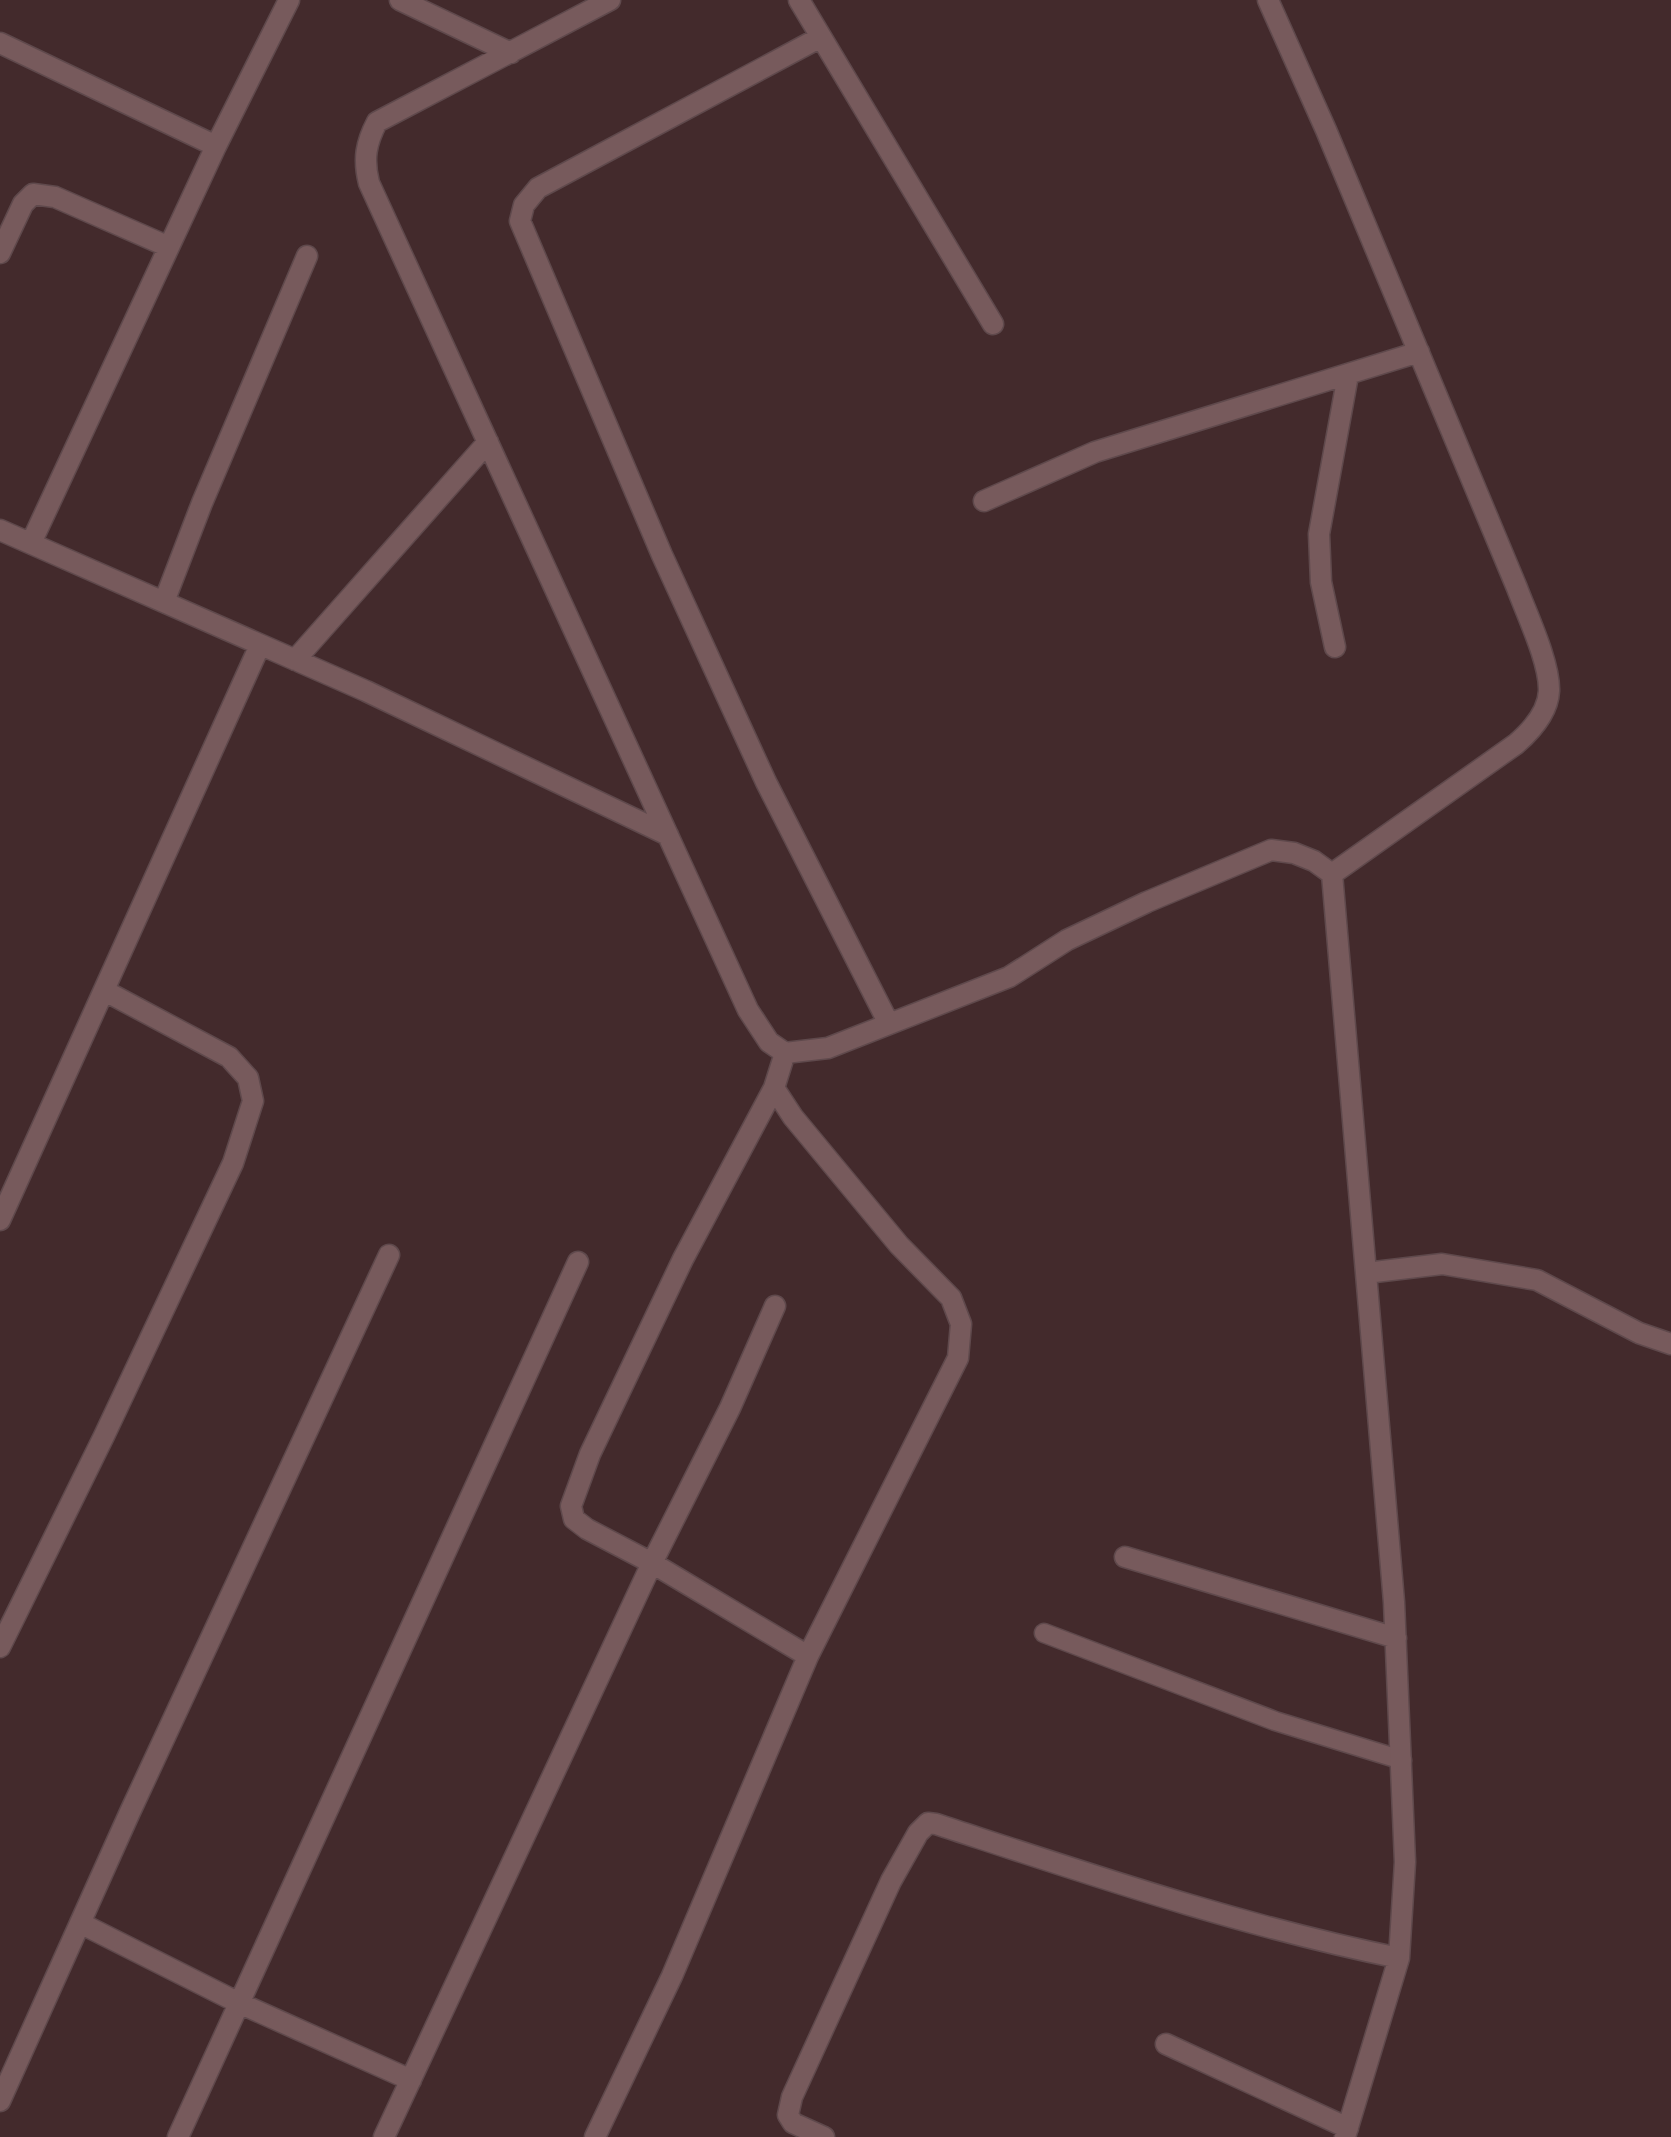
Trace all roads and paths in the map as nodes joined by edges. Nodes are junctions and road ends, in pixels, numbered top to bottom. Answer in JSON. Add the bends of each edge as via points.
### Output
{"nodes":[{"id":1,"x":289,"y":0,"type":"edge"},
{"id":2,"x":400,"y":0,"type":"edge"},
{"id":3,"x":610,"y":0,"type":"edge"},
{"id":4,"x":799,"y":0,"type":"edge"},
{"id":5,"x":1268,"y":0,"type":"edge"},
{"id":6,"x":821,"y":37,"type":"junction"},
{"id":7,"x":0,"y":43,"type":"edge"},
{"id":8,"x":511,"y":53,"type":"junction"},
{"id":9,"x":216,"y":146,"type":"junction"},
{"id":10,"x":169,"y":247,"type":"junction"},
{"id":11,"x":0,"y":253,"type":"edge"},
{"id":12,"x":307,"y":256,"type":"dead end"},
{"id":13,"x":993,"y":324,"type":"dead end"},
{"id":14,"x":1419,"y":352,"type":"junction"},
{"id":15,"x":1348,"y":375,"type":"junction"},
{"id":16,"x":488,"y":442,"type":"junction"},
{"id":17,"x":984,"y":501,"type":"dead end"},
{"id":18,"x":0,"y":530,"type":"edge"},
{"id":19,"x":31,"y":543,"type":"junction"},
{"id":20,"x":164,"y":602,"type":"junction"},
{"id":21,"x":260,"y":645,"type":"junction"},
{"id":22,"x":1335,"y":647,"type":"dead end"},
{"id":23,"x":295,"y":660,"type":"junction"},
{"id":24,"x":668,"y":835,"type":"junction"},
{"id":25,"x":1332,"y":874,"type":"junction"},
{"id":26,"x":105,"y":991,"type":"junction"},
{"id":27,"x":889,"y":1024,"type":"junction"},
{"id":28,"x":785,"y":1053,"type":"junction"},
{"id":29,"x":774,"y":1088,"type":"junction"},
{"id":30,"x":0,"y":1220,"type":"edge"},
{"id":31,"x":389,"y":1255,"type":"dead end"},
{"id":32,"x":578,"y":1262,"type":"dead end"},
{"id":33,"x":1366,"y":1273,"type":"junction"},
{"id":34,"x":775,"y":1306,"type":"dead end"},
{"id":35,"x":1671,"y":1344,"type":"edge"},
{"id":36,"x":1125,"y":1557,"type":"dead end"},
{"id":37,"x":652,"y":1563,"type":"junction"},
{"id":38,"x":1044,"y":1633,"type":"dead end"},
{"id":39,"x":1396,"y":1638,"type":"junction"},
{"id":40,"x":0,"y":1647,"type":"edge"},
{"id":41,"x":808,"y":1656,"type":"junction"},
{"id":42,"x":1402,"y":1760,"type":"junction"},
{"id":43,"x":80,"y":1923,"type":"junction"},
{"id":44,"x":1399,"y":1958,"type":"junction"},
{"id":45,"x":239,"y":2003,"type":"junction"},
{"id":46,"x":1166,"y":2044,"type":"dead end"},
{"id":47,"x":411,"y":2080,"type":"junction"},
{"id":48,"x":0,"y":2101,"type":"edge"},
{"id":49,"x":1346,"y":2132,"type":"edge"},
{"id":50,"x":178,"y":2137,"type":"edge"},
{"id":51,"x":384,"y":2137,"type":"edge"},
{"id":52,"x":595,"y":2137,"type":"edge"},
{"id":53,"x":824,"y":2137,"type":"edge"}],
"edges":[{"from":1,"to":9,"type":"street"},
{"from":2,"to":8,"type":"street"},
{"from":3,"to":8,"type":"street"},
{"from":4,"to":6,"type":"street"},
{"from":5,"to":14,"type":"street"},
{"from":6,"to":13,"type":"street"},
{"from":6,"to":27,"type":"street","via":[[538,188],[524,205],[520,221],[662,555],[766,782]]},
{"from":7,"to":9,"type":"street"},
{"from":8,"to":16,"type":"street","via":[[377,122],[364,163]]},
{"from":9,"to":10,"type":"street"},
{"from":10,"to":11,"type":"street","via":[[55,197],[33,194]]},
{"from":10,"to":19,"type":"street"},
{"from":12,"to":20,"type":"street"},
{"from":14,"to":15,"type":"street"},
{"from":14,"to":25,"type":"street","via":[[1541,652],[1549,691],[1533,730]]},
{"from":15,"to":17,"type":"street","via":[[1095,452]]},
{"from":15,"to":22,"type":"street","via":[[1319,534],[1321,582]]},
{"from":16,"to":23,"type":"street"},
{"from":16,"to":24,"type":"street"},
{"from":18,"to":19,"type":"street"},
{"from":19,"to":20,"type":"street"},
{"from":20,"to":21,"type":"street"},
{"from":21,"to":23,"type":"street"},
{"from":21,"to":26,"type":"street"},
{"from":23,"to":24,"type":"street"},
{"from":24,"to":28,"type":"street","via":[[748,1010],[769,1042]]},
{"from":25,"to":27,"type":"street","via":[[1294,853],[1271,850],[1067,940],[1009,977]]},
{"from":25,"to":33,"type":"street"},
{"from":26,"to":30,"type":"street"},
{"from":26,"to":40,"type":"street","via":[[229,1057],[248,1078],[253,1101],[233,1163]]},
{"from":27,"to":28,"type":"street","via":[[828,1048]]},
{"from":28,"to":29,"type":"street"},
{"from":29,"to":37,"type":"street","via":[[683,1259],[590,1454],[571,1506],[574,1519],[587,1529]]},
{"from":29,"to":41,"type":"street","via":[[899,1245],[951,1298],[961,1324],[958,1358]]},
{"from":31,"to":43,"type":"street"},
{"from":32,"to":45,"type":"street"},
{"from":33,"to":35,"type":"street","via":[[1442,1264],[1537,1280]]},
{"from":33,"to":39,"type":"street"},
{"from":34,"to":37,"type":"street"},
{"from":36,"to":39,"type":"street"},
{"from":37,"to":41,"type":"street"},
{"from":37,"to":47,"type":"street"},
{"from":38,"to":42,"type":"lane","via":[[1275,1721]]},
{"from":39,"to":42,"type":"street"},
{"from":41,"to":52,"type":"street","via":[[672,1976]]},
{"from":42,"to":44,"type":"street","via":[[1405,1862]]},
{"from":43,"to":45,"type":"street"},
{"from":43,"to":48,"type":"street"},
{"from":44,"to":49,"type":"street"},
{"from":44,"to":53,"type":"street","via":[[1320,1942],[928,1823],[891,1881],[792,2097],[788,2115],[793,2123]]},
{"from":45,"to":47,"type":"street"},
{"from":45,"to":50,"type":"street"},
{"from":46,"to":49,"type":"street"},
{"from":47,"to":51,"type":"street"}]}
